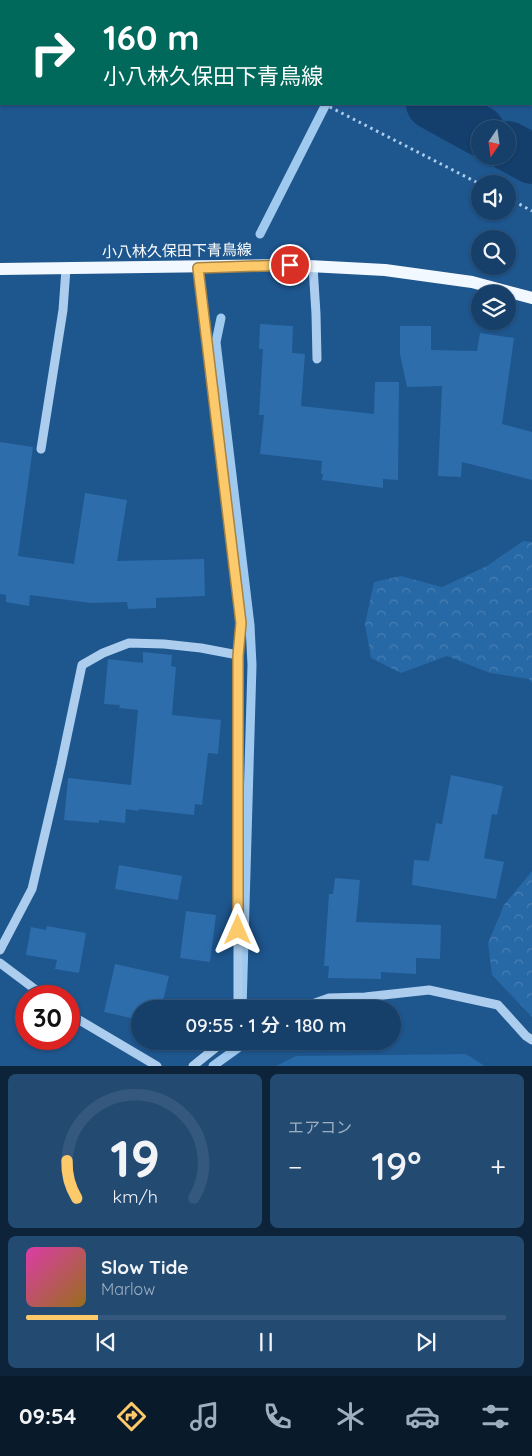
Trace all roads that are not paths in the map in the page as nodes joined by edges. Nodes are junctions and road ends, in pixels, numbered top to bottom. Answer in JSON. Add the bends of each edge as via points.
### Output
{"nodes":[{"id":1,"x":313,"y":266,"type":"junction"},
{"id":2,"x":66,"y":268,"type":"junction"},
{"id":3,"x":198,"y":268,"type":"junction"},
{"id":4,"x":0,"y":269,"type":"edge"},
{"id":5,"x":532,"y":298,"type":"edge"},
{"id":6,"x":317,"y":359,"type":"dead end"},
{"id":7,"x":41,"y":449,"type":"dead end"},
{"id":8,"x":238,"y":656,"type":"junction"},
{"id":9,"x":0,"y":950,"type":"edge"},
{"id":10,"x":0,"y":963,"type":"edge"},
{"id":11,"x":29,"y":985,"type":"edge"},
{"id":12,"x":238,"y":1000,"type":"edge"},
{"id":13,"x":323,"y":1000,"type":"edge"},
{"id":14,"x":80,"y":1020,"type":"edge"},
{"id":15,"x":532,"y":1040,"type":"edge"},
{"id":16,"x":213,"y":1050,"type":"edge"},
{"id":17,"x":157,"y":1066,"type":"edge"},
{"id":18,"x":194,"y":1066,"type":"edge"}],
"edges":[{"from":1,"to":3,"type":"main road","name":"小八林久保田下青鳥線"},
{"from":1,"to":5,"type":"main road","name":"小八林久保田下青鳥線","via":[[384,270],[472,282]]},
{"from":1,"to":6,"type":"street"},
{"from":2,"to":3,"type":"main road","name":"小八林久保田下青鳥線"},
{"from":2,"to":4,"type":"main road","name":"小八林久保田下青鳥線"},
{"from":2,"to":7,"type":"street","via":[[63,310]]},
{"from":3,"to":8,"type":"street","via":[[241,623]]},
{"from":8,"to":9,"type":"street","via":[[192,647],[128,643],[103,652],[82,665],[32,889]]},
{"from":8,"to":12,"type":"street"},
{"from":10,"to":11,"type":"street"},
{"from":13,"to":15,"type":"street","via":[[429,990],[498,1005]]},
{"from":14,"to":17,"type":"street"},
{"from":16,"to":18,"type":"street"}]}
